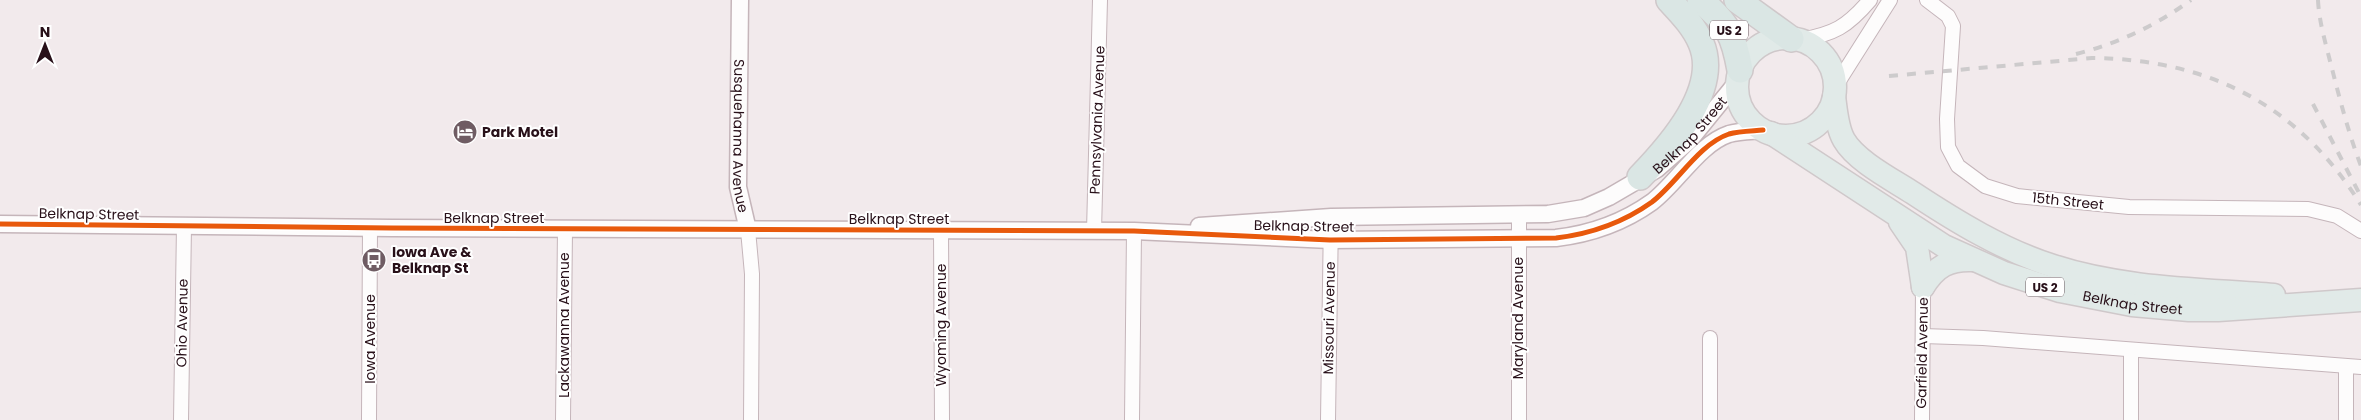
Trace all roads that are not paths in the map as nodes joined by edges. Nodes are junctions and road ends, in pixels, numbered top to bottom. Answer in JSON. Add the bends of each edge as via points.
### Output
{"nodes":[{"id":1,"x":740,"y":0,"type":"edge"},
{"id":2,"x":1669,"y":0,"type":"edge"},
{"id":3,"x":1700,"y":0,"type":"edge"},
{"id":4,"x":1737,"y":0,"type":"edge"},
{"id":5,"x":1870,"y":0,"type":"edge"},
{"id":6,"x":1890,"y":0,"type":"edge"},
{"id":7,"x":1927,"y":0,"type":"edge"},
{"id":8,"x":1100,"y":4,"type":"edge"},
{"id":9,"x":1795,"y":39,"type":"junction"},
{"id":10,"x":1739,"y":76,"type":"junction"},
{"id":11,"x":1835,"y":92,"type":"junction"},
{"id":12,"x":1767,"y":132,"type":"junction"},
{"id":13,"x":1640,"y":177,"type":"junction"},
{"id":14,"x":1519,"y":215,"type":"junction"},
{"id":15,"x":1895,"y":216,"type":"junction"},
{"id":16,"x":1330,"y":217,"type":"junction"},
{"id":17,"x":0,"y":224,"type":"edge"},
{"id":18,"x":184,"y":226,"type":"junction"},
{"id":19,"x":370,"y":228,"type":"junction"},
{"id":20,"x":564,"y":230,"type":"junction"},
{"id":21,"x":748,"y":230,"type":"junction"},
{"id":22,"x":941,"y":230,"type":"junction"},
{"id":23,"x":1094,"y":231,"type":"junction"},
{"id":24,"x":1134,"y":231,"type":"junction"},
{"id":25,"x":2361,"y":231,"type":"edge"},
{"id":26,"x":1330,"y":240,"type":"junction"},
{"id":27,"x":1518,"y":240,"type":"junction"},
{"id":28,"x":1975,"y":260,"type":"junction"},
{"id":29,"x":1923,"y":287,"type":"junction"},
{"id":30,"x":2359,"y":300,"type":"edge"},
{"id":31,"x":1923,"y":336,"type":"junction"},
{"id":32,"x":1710,"y":338,"type":"dead end"},
{"id":33,"x":2131,"y":350,"type":"junction"},
{"id":34,"x":2346,"y":367,"type":"junction"},
{"id":35,"x":2361,"y":367,"type":"edge"},
{"id":36,"x":181,"y":420,"type":"edge"},
{"id":37,"x":369,"y":420,"type":"edge"},
{"id":38,"x":564,"y":420,"type":"edge"},
{"id":39,"x":751,"y":420,"type":"edge"},
{"id":40,"x":942,"y":420,"type":"edge"},
{"id":41,"x":1132,"y":420,"type":"edge"},
{"id":42,"x":1328,"y":420,"type":"edge"},
{"id":43,"x":1519,"y":420,"type":"edge"},
{"id":44,"x":1710,"y":420,"type":"edge"},
{"id":45,"x":1922,"y":420,"type":"edge"},
{"id":46,"x":2131,"y":420,"type":"edge"},
{"id":47,"x":2346,"y":420,"type":"edge"}],
"edges":[{"from":1,"to":21,"type":"street","name":"Susquehanna Avenue","via":[[738,187]]},
{"from":2,"to":13,"type":"highway","via":[[1690,24],[1702,45],[1704,73],[1696,104],[1687,119]]},
{"from":3,"to":10,"type":"highway","number":"US 2","via":[[1723,20],[1732,34]]},
{"from":4,"to":9,"type":"highway","number":"US 2"},
{"from":5,"to":9,"type":"street","via":[[1840,29]]},
{"from":6,"to":11,"type":"street"},
{"from":7,"to":25,"type":"street","name":"15th Street","via":[[1948,16],[1953,26],[1947,124],[1950,152],[1958,166],[1985,186],[2017,196],[2129,207],[2308,209],[2337,216]]},
{"from":8,"to":23,"type":"street","name":"Pennsylvania Avenue"},
{"from":9,"to":10,"type":"highway","via":[[1766,43],[1746,59]]},
{"from":9,"to":11,"type":"highway","number":"US 2","via":[[1816,49],[1829,63]]},
{"from":10,"to":12,"type":"highway","number":"US 2","via":[[1738,93],[1743,110],[1753,124]]},
{"from":10,"to":13,"type":"street","name":"Belknap Street","via":[[1689,141],[1664,164]]},
{"from":11,"to":12,"type":"highway","via":[[1826,115],[1811,129],[1784,136]]},
{"from":11,"to":30,"type":"highway","name":"Belknap Street","number":"US 2","via":[[1840,130],[1844,140],[1860,157],[1970,229],[2023,255],[2070,271],[2138,285]]},
{"from":12,"to":15,"type":"highway","name":"Belknap Street","number":"US 2"},
{"from":12,"to":27,"type":"street","name":"Belknap Street","via":[[1733,133],[1715,141],[1652,202],[1611,224],[1575,236]]},
{"from":13,"to":14,"type":"street","name":"Belknap Street","via":[[1584,208]]},
{"from":14,"to":16,"type":"street","name":"Belknap Street"},
{"from":14,"to":27,"type":"street","name":"Maryland Avenue"},
{"from":15,"to":28,"type":"highway","name":"Belknap Street","number":"US 2","via":[[1944,246]]},
{"from":15,"to":29,"type":"highway","via":[[1917,247]]},
{"from":16,"to":24,"type":"street","name":"Belknap Street"},
{"from":16,"to":26,"type":"street","name":"Missouri Avenue"},
{"from":17,"to":18,"type":"street","name":"Belknap Street"},
{"from":18,"to":19,"type":"street","name":"Belknap Street"},
{"from":18,"to":36,"type":"street","name":"Ohio Avenue"},
{"from":19,"to":20,"type":"street","name":"Belknap Street"},
{"from":19,"to":37,"type":"street","name":"Iowa Avenue"},
{"from":20,"to":21,"type":"street","name":"Belknap Street"},
{"from":20,"to":38,"type":"street","name":"Lackawanna Avenue"},
{"from":21,"to":22,"type":"street","name":"Belknap Street"},
{"from":21,"to":39,"type":"street","name":"Susquehanna Avenue","via":[[752,274]]},
{"from":22,"to":23,"type":"street","name":"Belknap Street"},
{"from":22,"to":40,"type":"street","name":"Wyoming Avenue"},
{"from":23,"to":24,"type":"street","name":"Belknap Street"},
{"from":24,"to":26,"type":"street","name":"Belknap Street"},
{"from":24,"to":41,"type":"street"},
{"from":26,"to":27,"type":"street","name":"Belknap Street"},
{"from":26,"to":42,"type":"street","name":"Missouri Avenue"},
{"from":27,"to":43,"type":"street","name":"Maryland Avenue"},
{"from":28,"to":29,"type":"highway","via":[[1945,263]]},
{"from":28,"to":30,"type":"highway","name":"Belknap Street","number":"US 2","via":[[2060,291],[2132,305],[2218,310]]},
{"from":29,"to":31,"type":"street","name":"Garfield Avenue"},
{"from":31,"to":33,"type":"street"},
{"from":31,"to":45,"type":"street","name":"Garfield Avenue"},
{"from":32,"to":44,"type":"street"},
{"from":33,"to":34,"type":"street"},
{"from":33,"to":46,"type":"street"},
{"from":34,"to":35,"type":"street"},
{"from":34,"to":47,"type":"street"}]}
